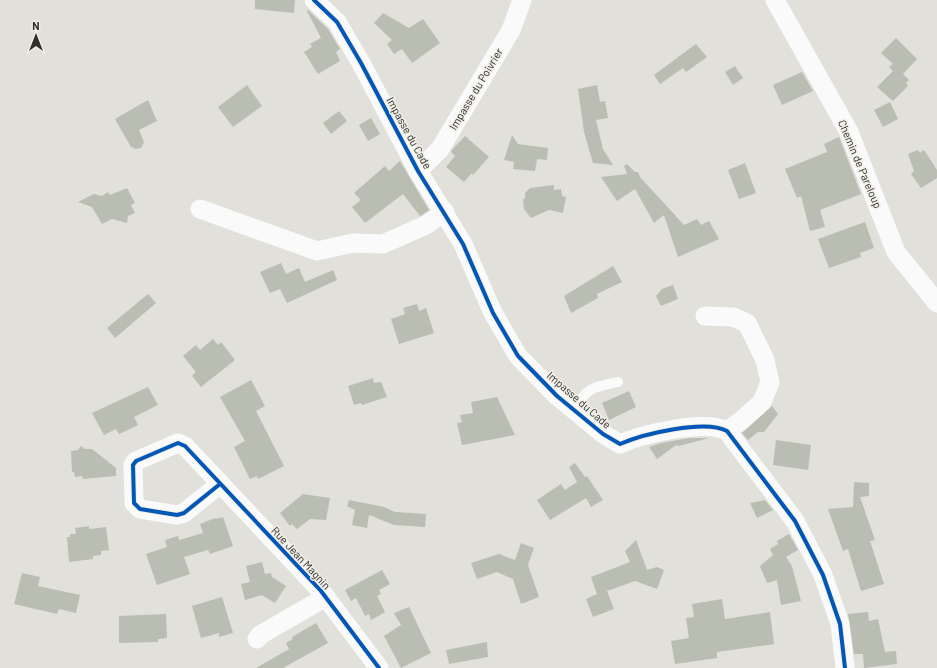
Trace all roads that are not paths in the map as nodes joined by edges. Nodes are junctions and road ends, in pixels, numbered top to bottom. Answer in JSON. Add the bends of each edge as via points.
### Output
{"nodes":[{"id":1,"x":314,"y":0,"type":"edge"},
{"id":2,"x":522,"y":0,"type":"edge"},
{"id":3,"x":775,"y":0,"type":"edge"},
{"id":4,"x":418,"y":171,"type":"junction"},
{"id":5,"x":200,"y":209,"type":"dead end"},
{"id":6,"x":445,"y":212,"type":"junction"},
{"id":7,"x":937,"y":303,"type":"edge"},
{"id":8,"x":705,"y":316,"type":"dead end"},
{"id":9,"x":618,"y":382,"type":"dead end"},
{"id":10,"x":574,"y":410,"type":"junction"},
{"id":11,"x":727,"y":431,"type":"junction"},
{"id":12,"x":220,"y":484,"type":"junction"},
{"id":13,"x":326,"y":596,"type":"junction"},
{"id":14,"x":257,"y":639,"type":"dead end"},
{"id":15,"x":379,"y":668,"type":"edge"},
{"id":16,"x":845,"y":668,"type":"edge"}],
"edges":[{"from":1,"to":4,"type":"street","name":"Impasse du Cade","via":[[337,22]]},
{"from":2,"to":4,"type":"street","name":"Impasse du Poivrier","via":[[511,30],[440,149]]},
{"from":3,"to":7,"type":"street","name":"Chemin de Pareloup","via":[[849,132],[896,252]]},
{"from":4,"to":6,"type":"street","name":"Impasse du Cade"},
{"from":5,"to":6,"type":"street","via":[[317,251],[353,243],[383,244],[426,225]]},
{"from":6,"to":10,"type":"street","name":"Impasse du Cade","via":[[463,244],[493,314],[518,356]]},
{"from":8,"to":11,"type":"street","via":[[733,317],[747,323],[765,360],[770,382],[762,402]]},
{"from":9,"to":10,"type":"lane","via":[[589,389]]},
{"from":10,"to":11,"type":"street","name":"Impasse du Cade","via":[[602,434],[620,444],[664,431],[702,425],[720,427]]},
{"from":11,"to":16,"type":"street","via":[[795,521],[823,575],[840,624]]},
{"from":12,"to":12,"type":"street","name":"Rue Jean Magnin","via":[[186,446],[178,443],[136,461],[133,465],[134,503],[140,509],[177,515],[184,513]]},
{"from":12,"to":13,"type":"street","name":"Rue Jean Magnin"},
{"from":13,"to":14,"type":"street","name":"Rue Jean Magnin"},
{"from":13,"to":15,"type":"street","name":"Rue Jean Magnin"}]}
